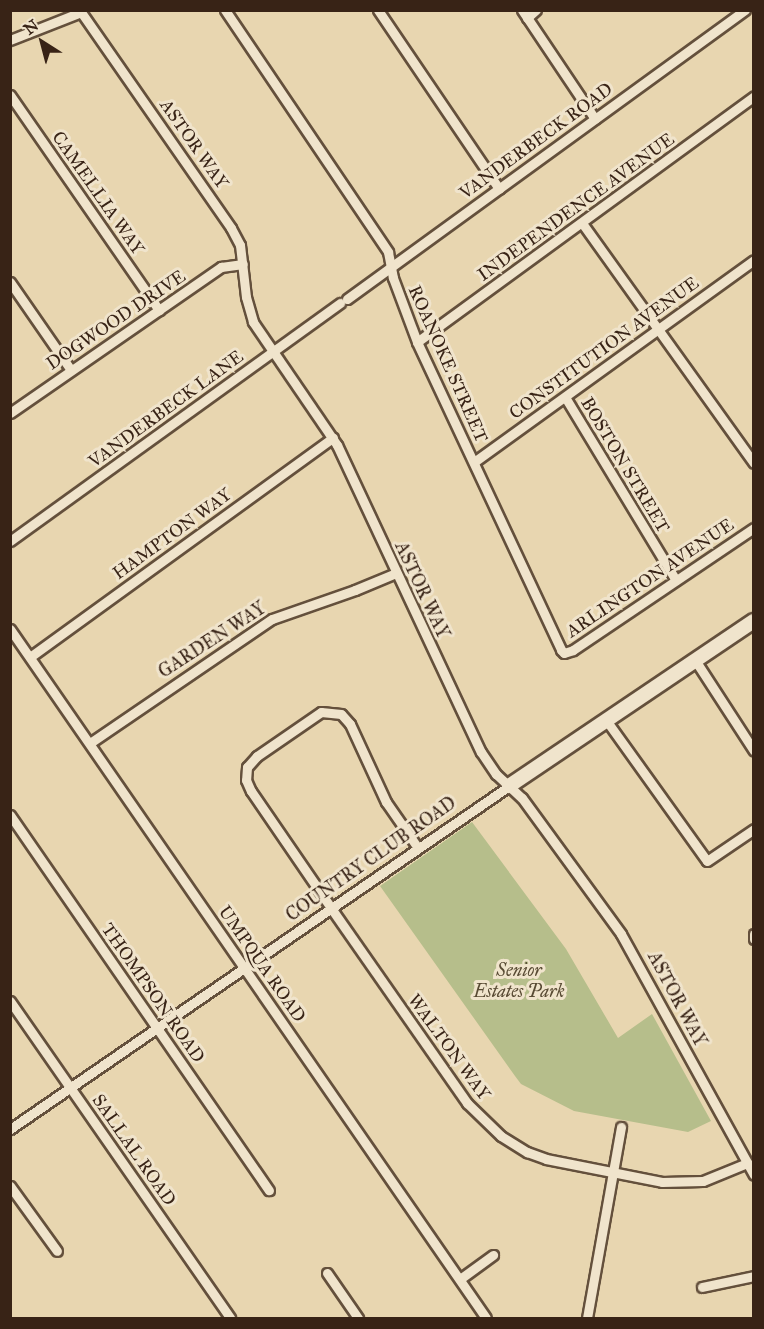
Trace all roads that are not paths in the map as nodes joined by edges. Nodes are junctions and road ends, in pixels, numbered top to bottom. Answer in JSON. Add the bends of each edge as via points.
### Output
{"nodes":[{"id":1,"x":225,"y":10,"type":"edge"},
{"id":2,"x":378,"y":10,"type":"edge"},
{"id":3,"x":536,"y":10,"type":"edge"},
{"id":4,"x":745,"y":10,"type":"edge"},
{"id":5,"x":524,"y":14,"type":"edge"},
{"id":6,"x":10,"y":40,"type":"edge"},
{"id":7,"x":10,"y":95,"type":"edge"},
{"id":8,"x":753,"y":96,"type":"edge"},
{"id":9,"x":595,"y":119,"type":"junction"},
{"id":10,"x":499,"y":189,"type":"junction"},
{"id":11,"x":582,"y":223,"type":"junction"},
{"id":12,"x":753,"y":260,"type":"edge"},
{"id":13,"x":243,"y":264,"type":"junction"},
{"id":14,"x":391,"y":267,"type":"junction"},
{"id":15,"x":10,"y":282,"type":"edge"},
{"id":16,"x":344,"y":301,"type":"joint"},
{"id":17,"x":159,"y":310,"type":"junction"},
{"id":18,"x":658,"y":329,"type":"junction"},
{"id":19,"x":417,"y":342,"type":"junction"},
{"id":20,"x":273,"y":353,"type":"junction"},
{"id":21,"x":71,"y":370,"type":"junction"},
{"id":22,"x":565,"y":397,"type":"junction"},
{"id":23,"x":10,"y":413,"type":"edge"},
{"id":24,"x":333,"y":438,"type":"junction"},
{"id":25,"x":474,"y":462,"type":"junction"},
{"id":26,"x":753,"y":463,"type":"edge"},
{"id":27,"x":753,"y":528,"type":"edge"},
{"id":28,"x":10,"y":541,"type":"edge"},
{"id":29,"x":396,"y":573,"type":"junction"},
{"id":30,"x":676,"y":580,"type":"junction"},
{"id":31,"x":753,"y":621,"type":"edge"},
{"id":32,"x":10,"y":628,"type":"edge"},
{"id":33,"x":564,"y":653,"type":"joint"},
{"id":34,"x":30,"y":657,"type":"junction"},
{"id":35,"x":695,"y":660,"type":"junction"},
{"id":36,"x":606,"y":720,"type":"junction"},
{"id":37,"x":90,"y":743,"type":"junction"},
{"id":38,"x":753,"y":751,"type":"edge"},
{"id":39,"x":509,"y":786,"type":"junction"},
{"id":40,"x":10,"y":815,"type":"edge"},
{"id":41,"x":753,"y":829,"type":"edge"},
{"id":42,"x":418,"y":848,"type":"junction"},
{"id":43,"x":331,"y":908,"type":"junction"},
{"id":44,"x":244,"y":968,"type":"junction"},
{"id":45,"x":10,"y":1001,"type":"edge"},
{"id":46,"x":157,"y":1028,"type":"junction"},
{"id":47,"x":71,"y":1088,"type":"junction"},
{"id":48,"x":621,"y":1127,"type":"dead end"},
{"id":49,"x":10,"y":1129,"type":"edge"},
{"id":50,"x":747,"y":1163,"type":"junction"},
{"id":51,"x":613,"y":1174,"type":"junction"},
{"id":52,"x":753,"y":1175,"type":"edge"},
{"id":53,"x":10,"y":1186,"type":"edge"},
{"id":54,"x":269,"y":1190,"type":"dead end"},
{"id":55,"x":57,"y":1251,"type":"dead end"},
{"id":56,"x":493,"y":1255,"type":"dead end"},
{"id":57,"x":327,"y":1273,"type":"dead end"},
{"id":58,"x":753,"y":1276,"type":"edge"},
{"id":59,"x":460,"y":1279,"type":"junction"},
{"id":60,"x":702,"y":1287,"type":"dead end"},
{"id":61,"x":230,"y":1318,"type":"edge"},
{"id":62,"x":358,"y":1318,"type":"edge"},
{"id":63,"x":484,"y":1318,"type":"edge"},
{"id":64,"x":587,"y":1318,"type":"edge"}],
"edges":[{"from":1,"to":14,"type":"street","name":"ROANOKE STREET","via":[[388,252]]},
{"from":2,"to":10,"type":"street"},
{"from":3,"to":5,"type":"street"},
{"from":4,"to":9,"type":"street","name":"VANDERBECK ROAD"},
{"from":5,"to":9,"type":"street"},
{"from":6,"to":13,"type":"street","name":"ASTOR WAY","via":[[81,12],[231,228],[240,245]]},
{"from":7,"to":17,"type":"street","name":"CAMELLIA WAY"},
{"from":8,"to":11,"type":"street","name":"INDEPENDENCE AVENUE"},
{"from":9,"to":10,"type":"street","name":"VANDERBECK ROAD"},
{"from":10,"to":14,"type":"street","name":"VANDERBECK ROAD"},
{"from":11,"to":18,"type":"street"},
{"from":11,"to":19,"type":"street","name":"INDEPENDENCE AVENUE"},
{"from":12,"to":18,"type":"street","name":"CONSTITUTION AVENUE"},
{"from":13,"to":17,"type":"street","name":"DOGWOOD DRIVE","via":[[221,267]]},
{"from":13,"to":20,"type":"street","name":"ASTOR WAY","via":[[251,315]]},
{"from":14,"to":16,"type":"street","name":"VANDERBECK ROAD"},
{"from":14,"to":19,"type":"street","name":"ROANOKE STREET"},
{"from":15,"to":21,"type":"street"},
{"from":16,"to":20,"type":"street","name":"VANDERBECK LANE"},
{"from":17,"to":21,"type":"street","name":"DOGWOOD DRIVE"},
{"from":18,"to":22,"type":"street","name":"CONSTITUTION AVENUE"},
{"from":18,"to":26,"type":"street"},
{"from":19,"to":25,"type":"street","name":"ROANOKE STREET"},
{"from":20,"to":24,"type":"street","name":"ASTOR WAY"},
{"from":20,"to":28,"type":"street","name":"VANDERBECK LANE"},
{"from":21,"to":23,"type":"street","name":"DOGWOOD DRIVE"},
{"from":22,"to":25,"type":"street","name":"CONSTITUTION AVENUE"},
{"from":22,"to":30,"type":"street","name":"BOSTON STREET"},
{"from":24,"to":29,"type":"street","name":"ASTOR WAY"},
{"from":24,"to":34,"type":"street","name":"HAMPTON WAY"},
{"from":25,"to":33,"type":"street","name":"ROANOKE STREET"},
{"from":27,"to":30,"type":"street","name":"ARLINGTON AVENUE"},
{"from":29,"to":37,"type":"street","name":"GARDEN WAY","via":[[267,622]]},
{"from":29,"to":39,"type":"street","name":"ASTOR WAY","via":[[475,741],[496,774]]},
{"from":30,"to":33,"type":"street","name":"ARLINGTON AVENUE"},
{"from":31,"to":35,"type":"street","name":"COUNTRY CLUB ROAD"},
{"from":32,"to":34,"type":"street","name":"UMPQUA ROAD"},
{"from":34,"to":37,"type":"street","name":"UMPQUA ROAD"},
{"from":35,"to":36,"type":"street","name":"COUNTRY CLUB ROAD"},
{"from":35,"to":38,"type":"street"},
{"from":36,"to":39,"type":"street","name":"COUNTRY CLUB ROAD"},
{"from":36,"to":41,"type":"street","via":[[706,861]]},
{"from":37,"to":44,"type":"street","name":"UMPQUA ROAD"},
{"from":39,"to":42,"type":"street","name":"COUNTRY CLUB ROAD"},
{"from":39,"to":50,"type":"street","name":"ASTOR WAY","via":[[522,798],[621,934]]},
{"from":40,"to":46,"type":"street","name":"THOMPSON ROAD"},
{"from":42,"to":43,"type":"street","name":"COUNTRY CLUB ROAD"},
{"from":42,"to":43,"type":"street","name":"WALTON WAY","via":[[386,802],[350,724],[341,714],[321,712],[257,756],[245,774],[248,785]]},
{"from":43,"to":44,"type":"street","name":"COUNTRY CLUB ROAD"},
{"from":43,"to":51,"type":"street","name":"WALTON WAY","via":[[467,1103],[490,1127],[536,1155]]},
{"from":44,"to":46,"type":"street","name":"COUNTRY CLUB ROAD"},
{"from":44,"to":59,"type":"street","name":"UMPQUA ROAD"},
{"from":45,"to":47,"type":"street","name":"SALLAL ROAD"},
{"from":46,"to":47,"type":"street","name":"COUNTRY CLUB ROAD"},
{"from":46,"to":54,"type":"street","name":"THOMPSON ROAD"},
{"from":47,"to":49,"type":"street","name":"COUNTRY CLUB ROAD"},
{"from":47,"to":61,"type":"street","name":"SALLAL ROAD"},
{"from":48,"to":51,"type":"street"},
{"from":50,"to":51,"type":"street","name":"WALTON WAY","via":[[689,1182]]},
{"from":50,"to":52,"type":"street","name":"ASTOR WAY"},
{"from":51,"to":64,"type":"street"},
{"from":53,"to":55,"type":"street"},
{"from":56,"to":59,"type":"street"},
{"from":57,"to":62,"type":"street"},
{"from":58,"to":60,"type":"street"},
{"from":59,"to":63,"type":"street","name":"UMPQUA ROAD"}]}
